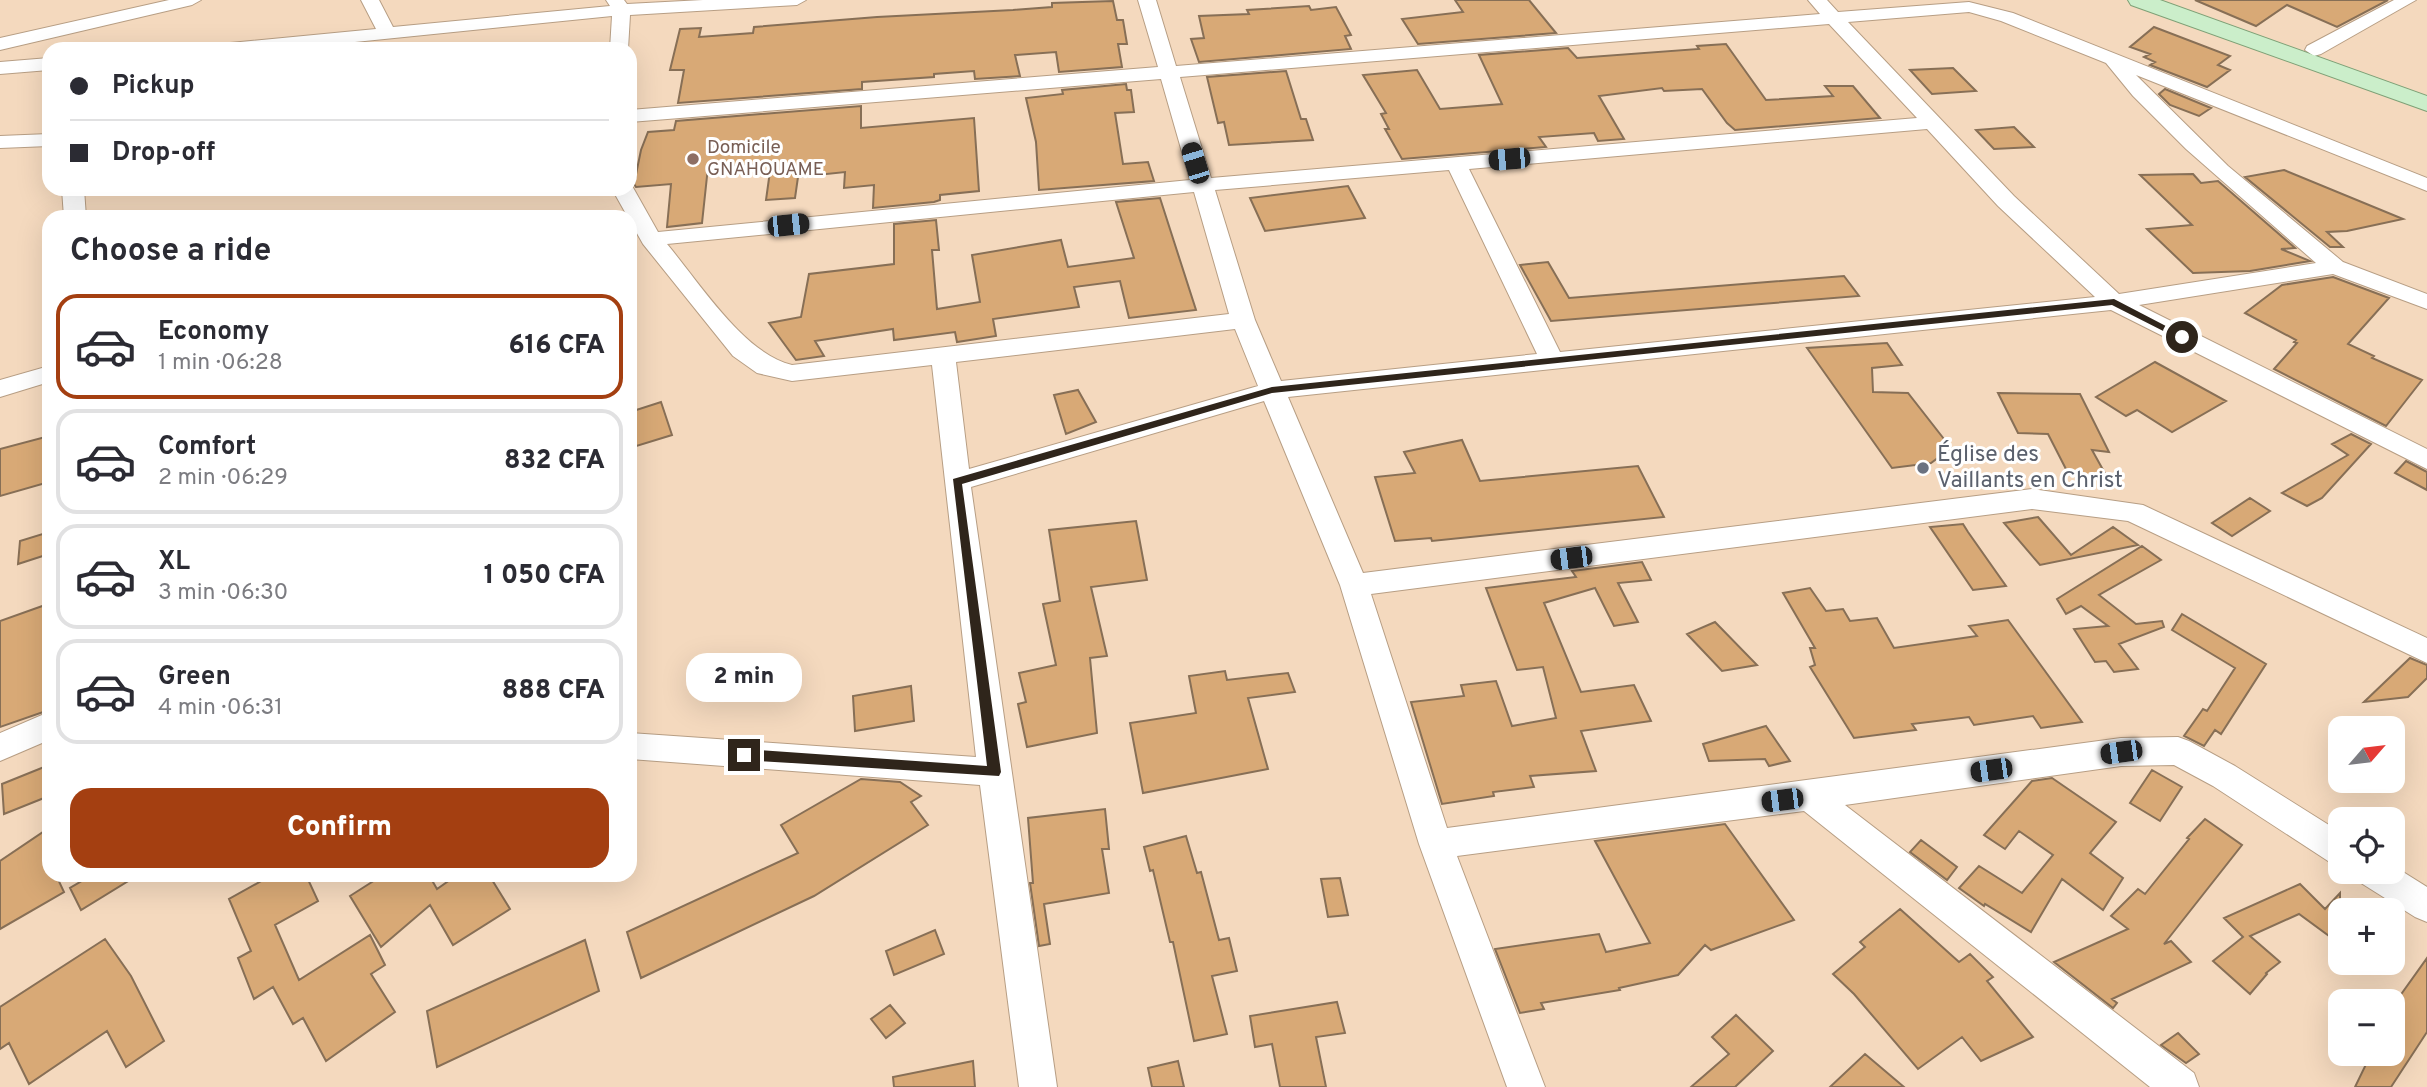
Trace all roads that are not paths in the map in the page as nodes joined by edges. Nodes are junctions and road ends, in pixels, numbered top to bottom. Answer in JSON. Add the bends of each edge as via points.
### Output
{"nodes":[{"id":1,"x":192,"y":0,"type":"edge"},
{"id":2,"x":370,"y":0,"type":"edge"},
{"id":3,"x":532,"y":0,"type":"edge"},
{"id":4,"x":797,"y":0,"type":"edge"},
{"id":5,"x":1147,"y":0,"type":"edge"},
{"id":6,"x":1817,"y":0,"type":"edge"},
{"id":7,"x":2139,"y":0,"type":"edge"},
{"id":8,"x":2169,"y":0,"type":"edge"},
{"id":9,"x":2407,"y":0,"type":"edge"},
{"id":10,"x":618,"y":5,"type":"edge"},
{"id":11,"x":1835,"y":19,"type":"junction"},
{"id":12,"x":452,"y":26,"type":"junction"},
{"id":13,"x":387,"y":33,"type":"junction"},
{"id":14,"x":299,"y":42,"type":"edge"},
{"id":15,"x":619,"y":42,"type":"edge"},
{"id":16,"x":0,"y":44,"type":"edge"},
{"id":17,"x":2314,"y":50,"type":"junction"},
{"id":18,"x":2113,"y":61,"type":"junction"},
{"id":19,"x":42,"y":65,"type":"edge"},
{"id":20,"x":0,"y":68,"type":"edge"},
{"id":21,"x":1167,"y":72,"type":"junction"},
{"id":22,"x":2427,"y":91,"type":"edge"},
{"id":23,"x":2427,"y":104,"type":"edge"},
{"id":24,"x":637,"y":115,"type":"edge"},
{"id":25,"x":1931,"y":123,"type":"junction"},
{"id":26,"x":42,"y":140,"type":"edge"},
{"id":27,"x":0,"y":142,"type":"edge"},
{"id":28,"x":1456,"y":163,"type":"junction"},
{"id":29,"x":1202,"y":185,"type":"junction"},
{"id":30,"x":2427,"y":186,"type":"edge"},
{"id":31,"x":637,"y":214,"type":"edge"},
{"id":32,"x":651,"y":239,"type":"junction"},
{"id":33,"x":2335,"y":267,"type":"junction"},
{"id":34,"x":2114,"y":302,"type":"junction"},
{"id":35,"x":2427,"y":302,"type":"edge"},
{"id":36,"x":1243,"y":320,"type":"junction"},
{"id":37,"x":943,"y":355,"type":"junction"},
{"id":38,"x":1552,"y":360,"type":"junction"},
{"id":39,"x":42,"y":376,"type":"edge"},
{"id":40,"x":0,"y":389,"type":"edge"},
{"id":41,"x":1272,"y":390,"type":"junction"},
{"id":42,"x":2427,"y":460,"type":"edge"},
{"id":43,"x":957,"y":482,"type":"junction"},
{"id":44,"x":1354,"y":585,"type":"junction"},
{"id":45,"x":2427,"y":651,"type":"edge"},
{"id":46,"x":42,"y":728,"type":"edge"},
{"id":47,"x":637,"y":746,"type":"edge"},
{"id":48,"x":0,"y":748,"type":"edge"},
{"id":49,"x":994,"y":772,"type":"junction"},
{"id":50,"x":1809,"y":796,"type":"junction"},
{"id":51,"x":2328,"y":842,"type":"edge"},
{"id":52,"x":1436,"y":844,"type":"junction"},
{"id":53,"x":2392,"y":884,"type":"edge"},
{"id":54,"x":2427,"y":906,"type":"edge"},
{"id":55,"x":1038,"y":1087,"type":"edge"},
{"id":56,"x":1526,"y":1087,"type":"edge"},
{"id":57,"x":2180,"y":1087,"type":"edge"}],
"edges":[{"from":1,"to":16,"type":"street"},
{"from":2,"to":13,"type":"street"},
{"from":3,"to":12,"type":"street"},
{"from":4,"to":10,"type":"street"},
{"from":5,"to":21,"type":"street"},
{"from":6,"to":11,"type":"street"},
{"from":7,"to":23,"type":"main road"},
{"from":8,"to":17,"type":"main road"},
{"from":9,"to":17,"type":"street"},
{"from":10,"to":12,"type":"street"},
{"from":10,"to":15,"type":"street"},
{"from":11,"to":18,"type":"street","via":[[1969,7],[2007,17]]},
{"from":11,"to":21,"type":"street"},
{"from":11,"to":25,"type":"street"},
{"from":12,"to":13,"type":"street"},
{"from":13,"to":14,"type":"street"},
{"from":17,"to":22,"type":"main road"},
{"from":18,"to":30,"type":"street"},
{"from":18,"to":33,"type":"street","via":[[2211,162]]},
{"from":19,"to":20,"type":"street"},
{"from":21,"to":24,"type":"street"},
{"from":21,"to":29,"type":"street"},
{"from":25,"to":28,"type":"street"},
{"from":25,"to":34,"type":"street"},
{"from":26,"to":27,"type":"street"},
{"from":28,"to":29,"type":"street"},
{"from":28,"to":38,"type":"street"},
{"from":29,"to":32,"type":"street"},
{"from":29,"to":36,"type":"street"},
{"from":31,"to":32,"type":"street"},
{"from":32,"to":37,"type":"street","via":[[742,350],[766,367],[792,373]]},
{"from":33,"to":34,"type":"street"},
{"from":33,"to":35,"type":"street"},
{"from":34,"to":38,"type":"street"},
{"from":34,"to":42,"type":"street"},
{"from":36,"to":37,"type":"street"},
{"from":36,"to":41,"type":"street"},
{"from":37,"to":43,"type":"street"},
{"from":38,"to":41,"type":"street"},
{"from":39,"to":40,"type":"street"},
{"from":41,"to":43,"type":"street"},
{"from":41,"to":44,"type":"street"},
{"from":43,"to":49,"type":"street"},
{"from":44,"to":45,"type":"street","via":[[2032,499],[2133,512]]},
{"from":44,"to":52,"type":"street"},
{"from":46,"to":48,"type":"street"},
{"from":47,"to":49,"type":"street"},
{"from":49,"to":55,"type":"street"},
{"from":50,"to":51,"type":"street","via":[[2121,752],[2178,751]]},
{"from":50,"to":52,"type":"street"},
{"from":50,"to":57,"type":"street"},
{"from":52,"to":56,"type":"street"},
{"from":53,"to":54,"type":"street"}]}
